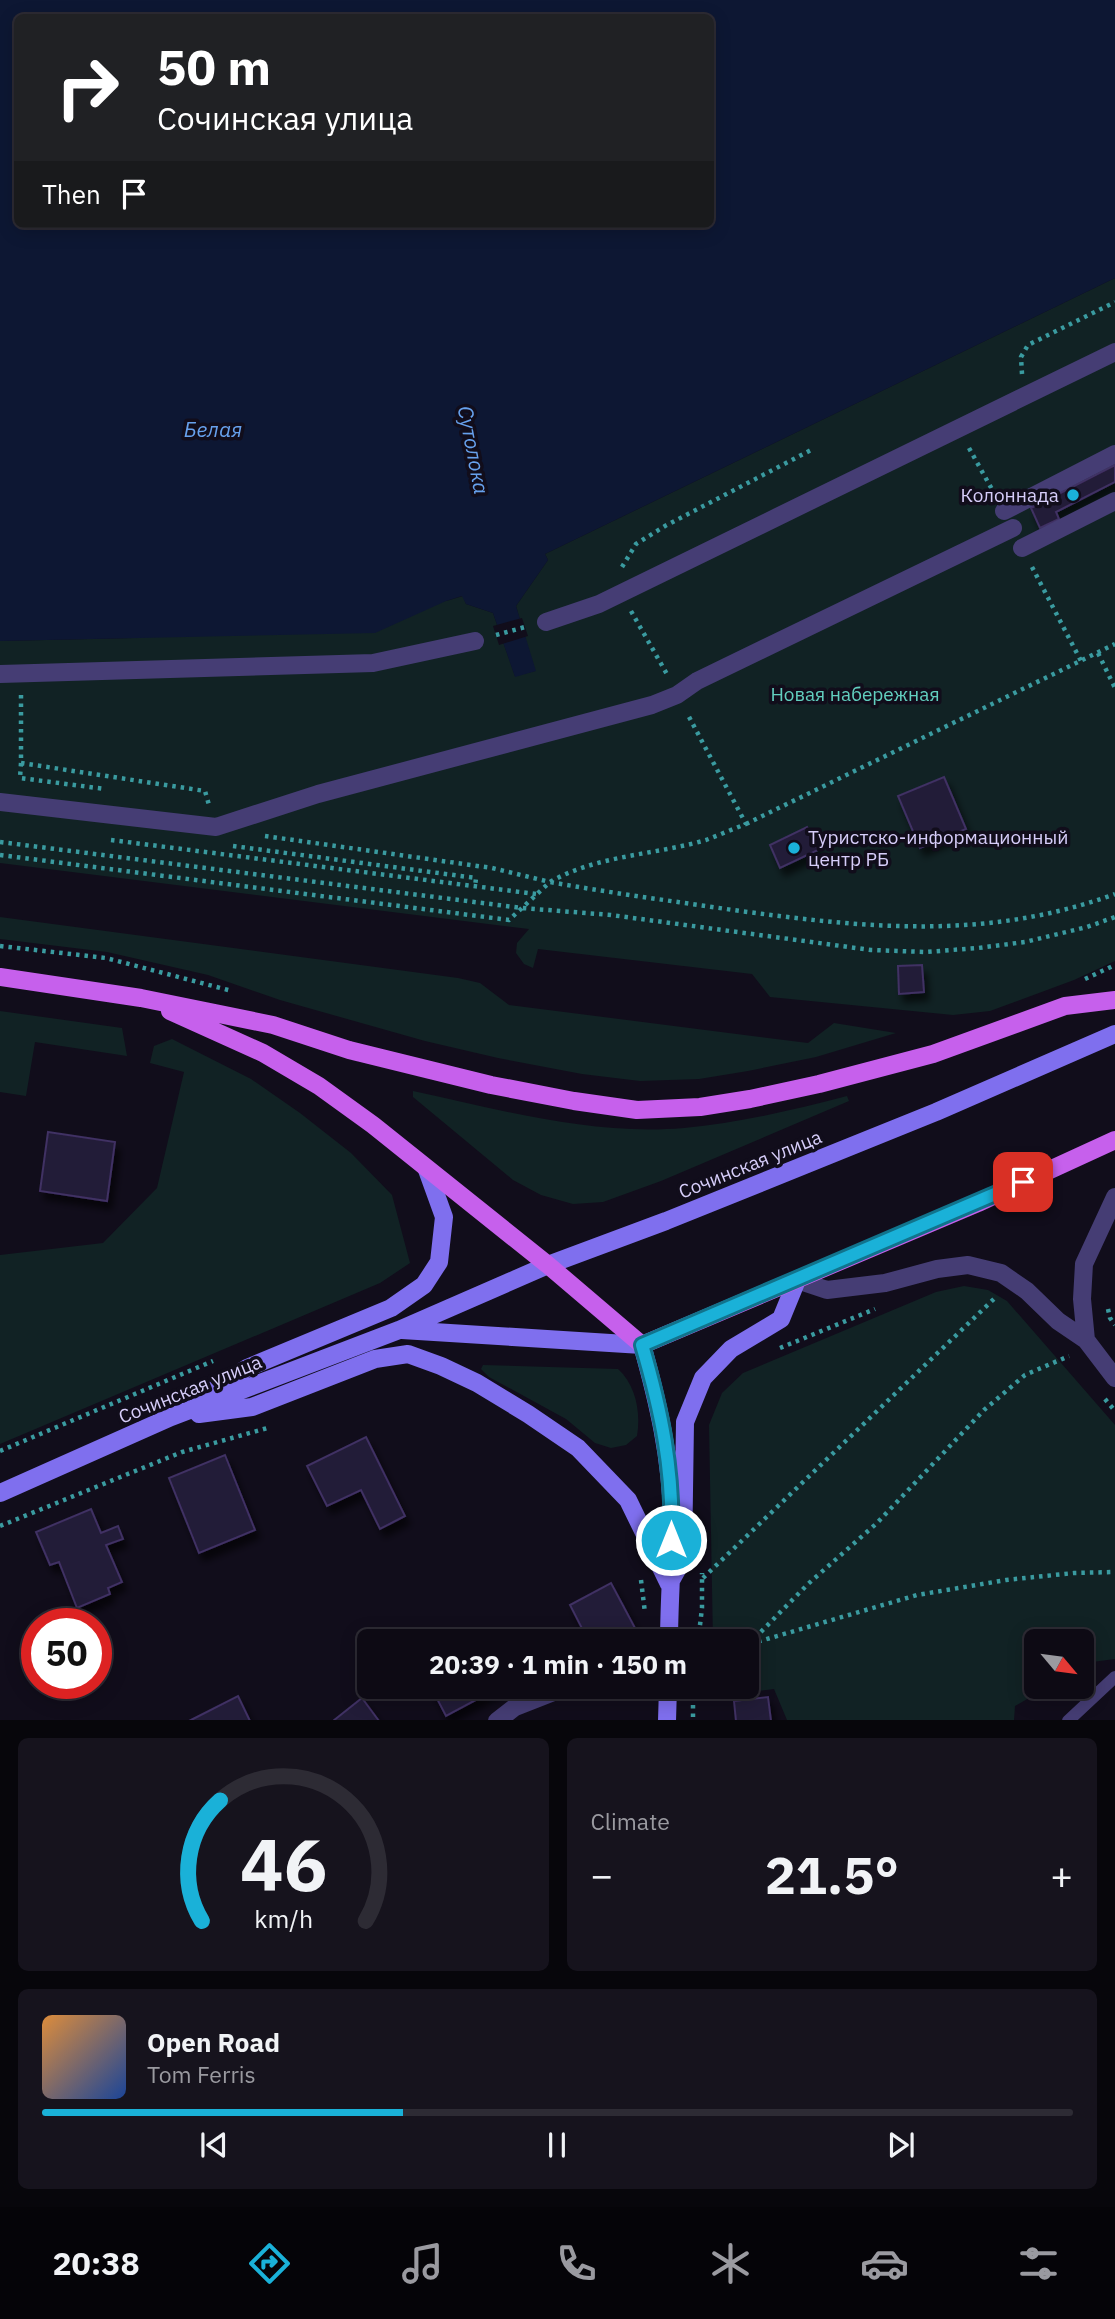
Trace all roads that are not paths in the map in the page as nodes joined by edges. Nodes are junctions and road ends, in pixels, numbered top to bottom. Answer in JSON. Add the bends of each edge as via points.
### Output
{"nodes":[{"id":1,"x":1115,"y":352,"type":"edge"},
{"id":2,"x":1115,"y":454,"type":"edge"},
{"id":3,"x":1115,"y":501,"type":"edge"},
{"id":4,"x":1005,"y":513,"type":"junction"},
{"id":5,"x":546,"y":622,"type":"road end"},
{"id":6,"x":475,"y":641,"type":"road end"},
{"id":7,"x":0,"y":674,"type":"edge"},
{"id":8,"x":0,"y":802,"type":"edge"},
{"id":9,"x":0,"y":978,"type":"edge"},
{"id":10,"x":141,"y":998,"type":"junction"},
{"id":11,"x":1115,"y":1000,"type":"edge"},
{"id":12,"x":1115,"y":1034,"type":"edge"},
{"id":13,"x":1115,"y":1140,"type":"edge"},
{"id":14,"x":427,"y":1170,"type":"junction"},
{"id":15,"x":1115,"y":1197,"type":"edge"},
{"id":16,"x":548,"y":1265,"type":"junction"},
{"id":17,"x":797,"y":1280,"type":"junction"},
{"id":18,"x":399,"y":1330,"type":"junction"},
{"id":19,"x":1086,"y":1340,"type":"junction"},
{"id":20,"x":642,"y":1345,"type":"junction"},
{"id":21,"x":1115,"y":1378,"type":"edge"},
{"id":22,"x":171,"y":1417,"type":"junction"},
{"id":23,"x":0,"y":1493,"type":"edge"},
{"id":24,"x":669,"y":1584,"type":"junction"},
{"id":25,"x":669,"y":1629,"type":"edge"},
{"id":26,"x":1115,"y":1676,"type":"edge"},
{"id":27,"x":535,"y":1699,"type":"edge"},
{"id":28,"x":668,"y":1699,"type":"edge"},
{"id":29,"x":497,"y":1720,"type":"edge"},
{"id":30,"x":667,"y":1720,"type":"edge"},
{"id":31,"x":1068,"y":1720,"type":"edge"}],
"edges":[{"from":1,"to":5,"type":"street","via":[[599,604]]},
{"from":2,"to":4,"type":"street"},
{"from":3,"to":4,"type":"street","via":[[1024,552]]},
{"from":4,"to":8,"type":"street","via":[[652,705],[318,794],[216,827]]},
{"from":6,"to":7,"type":"street","via":[[373,663]]},
{"from":9,"to":10,"type":"main road"},
{"from":10,"to":11,"type":"main road","via":[[273,1025],[348,1050],[491,1085],[638,1110],[700,1107],[819,1084],[933,1054],[1065,1006]]},
{"from":10,"to":14,"type":"main road","via":[[263,1053],[319,1086]]},
{"from":12,"to":16,"type":"main road","name":"Сочинская улица","via":[[936,1112]]},
{"from":13,"to":17,"type":"main road","name":"Сочинская улица"},
{"from":14,"to":16,"type":"main road"},
{"from":14,"to":22,"type":"main road","via":[[444,1217],[439,1262],[424,1285],[390,1308],[247,1368]]},
{"from":15,"to":19,"type":"street","via":[[1084,1264]]},
{"from":16,"to":18,"type":"main road","name":"Сочинская улица"},
{"from":16,"to":20,"type":"main road"},
{"from":17,"to":19,"type":"street","via":[[827,1290],[968,1265],[1001,1273]]},
{"from":17,"to":20,"type":"main road","name":"Сочинская улица"},
{"from":17,"to":24,"type":"main road","via":[[781,1319],[731,1349],[703,1378],[685,1422],[683,1559]]},
{"from":18,"to":20,"type":"main road","name":"Сочинская улица"},
{"from":18,"to":22,"type":"main road","name":"Сочинская улица"},
{"from":19,"to":21,"type":"street"},
{"from":20,"to":24,"type":"main road","via":[[662,1415],[669,1472]]},
{"from":22,"to":23,"type":"main road","name":"Сочинская улица"},
{"from":22,"to":24,"type":"main road","via":[[252,1407],[375,1359],[408,1354],[477,1383],[578,1448],[628,1500]]},
{"from":24,"to":25,"type":"main road"},
{"from":26,"to":31,"type":"lane"},
{"from":27,"to":29,"type":"street"},
{"from":28,"to":30,"type":"main road"}]}
